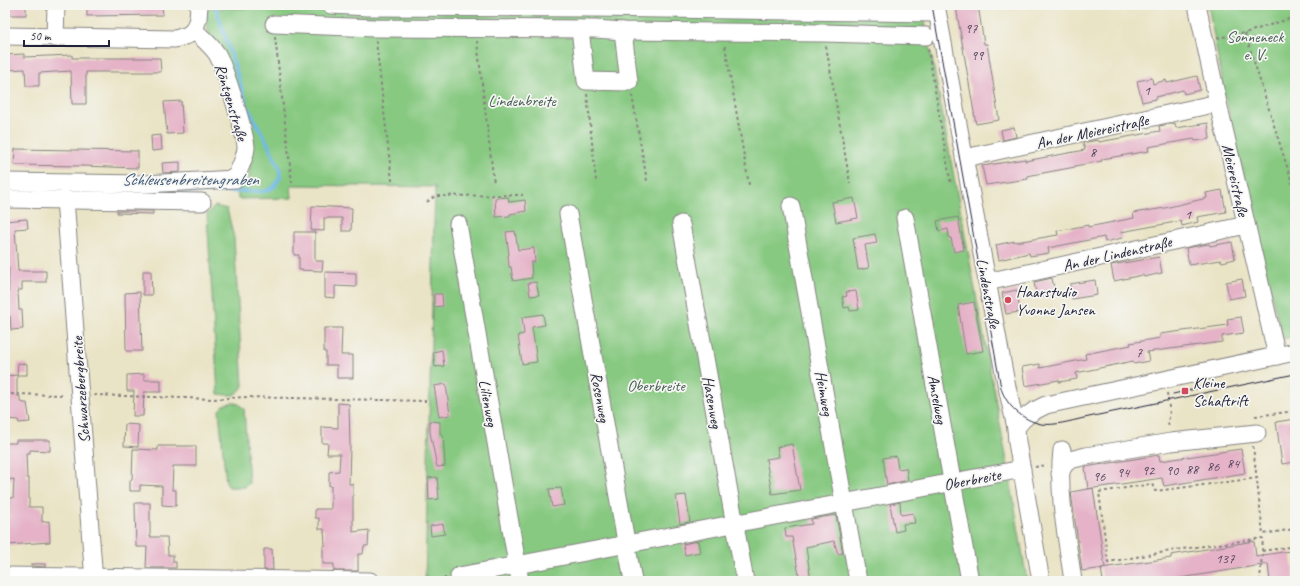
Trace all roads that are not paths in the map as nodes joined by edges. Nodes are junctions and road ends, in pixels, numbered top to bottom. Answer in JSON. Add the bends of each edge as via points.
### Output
{"nodes":[{"id":1,"x":56,"y":5,"type":"edge"},
{"id":2,"x":199,"y":5,"type":"edge"},
{"id":3,"x":330,"y":5,"type":"edge"},
{"id":4,"x":1197,"y":5,"type":"edge"},
{"id":5,"x":937,"y":9,"type":"edge"},
{"id":6,"x":274,"y":24,"type":"road end"},
{"id":7,"x":580,"y":29,"type":"junction"},
{"id":8,"x":194,"y":30,"type":"junction"},
{"id":9,"x":622,"y":31,"type":"junction"},
{"id":10,"x":5,"y":36,"type":"edge"},
{"id":11,"x":926,"y":36,"type":"road end"},
{"id":12,"x":55,"y":38,"type":"junction"},
{"id":13,"x":1218,"y":103,"type":"junction"},
{"id":14,"x":965,"y":158,"type":"junction"},
{"id":15,"x":5,"y":182,"type":"edge"},
{"id":16,"x":5,"y":199,"type":"edge"},
{"id":17,"x":65,"y":199,"type":"junction"},
{"id":18,"x":202,"y":202,"type":"dead end"},
{"id":19,"x":791,"y":206,"type":"dead end"},
{"id":20,"x":568,"y":214,"type":"dead end"},
{"id":21,"x":905,"y":218,"type":"dead end"},
{"id":22,"x":458,"y":224,"type":"dead end"},
{"id":23,"x":681,"y":224,"type":"dead end"},
{"id":24,"x":1246,"y":225,"type":"junction"},
{"id":25,"x":987,"y":282,"type":"junction"},
{"id":26,"x":1295,"y":352,"type":"edge"},
{"id":27,"x":1277,"y":356,"type":"junction"},
{"id":28,"x":1254,"y":427,"type":"road end"},
{"id":29,"x":1016,"y":428,"type":"junction"},
{"id":30,"x":1022,"y":469,"type":"junction"},
{"id":31,"x":953,"y":483,"type":"junction"},
{"id":32,"x":845,"y":502,"type":"junction"},
{"id":33,"x":735,"y":524,"type":"junction"},
{"id":34,"x":626,"y":545,"type":"junction"},
{"id":35,"x":518,"y":573,"type":"edge"},
{"id":36,"x":5,"y":576,"type":"edge"},
{"id":37,"x":94,"y":579,"type":"edge"},
{"id":38,"x":460,"y":579,"type":"edge"},
{"id":39,"x":370,"y":581,"type":"edge"},
{"id":40,"x":633,"y":581,"type":"edge"},
{"id":41,"x":745,"y":581,"type":"edge"},
{"id":42,"x":858,"y":581,"type":"edge"},
{"id":43,"x":970,"y":581,"type":"edge"},
{"id":44,"x":1041,"y":581,"type":"edge"},
{"id":45,"x":1073,"y":581,"type":"edge"}],
"edges":[{"from":1,"to":12,"type":"street"},
{"from":2,"to":8,"type":"street"},
{"from":3,"to":5,"type":"street"},
{"from":4,"to":13,"type":"street","name":"Meiereistraße"},
{"from":5,"to":14,"type":"street","name":"Lindenstraße"},
{"from":6,"to":7,"type":"street","via":[[375,28]]},
{"from":7,"to":9,"type":"street"},
{"from":7,"to":9,"type":"street","via":[[586,81],[629,82]]},
{"from":8,"to":12,"type":"street","via":[[175,39]]},
{"from":8,"to":15,"type":"street","name":"Röntgenstraße","via":[[222,63],[244,133],[244,158],[235,179],[145,184]]},
{"from":9,"to":11,"type":"street"},
{"from":10,"to":12,"type":"street"},
{"from":13,"to":14,"type":"street","name":"An der Meiereistraße"},
{"from":13,"to":24,"type":"street","name":"Meiereistraße"},
{"from":14,"to":25,"type":"street","name":"Lindenstraße"},
{"from":16,"to":17,"type":"street"},
{"from":17,"to":18,"type":"street"},
{"from":17,"to":37,"type":"street","name":"Schwarzebergbreite"},
{"from":19,"to":32,"type":"street","name":"Heimweg"},
{"from":20,"to":34,"type":"street","name":"Rosenweg"},
{"from":21,"to":31,"type":"street","name":"Amselweg"},
{"from":22,"to":35,"type":"street","name":"Lilienweg"},
{"from":23,"to":33,"type":"street","name":"Hasenweg"},
{"from":24,"to":25,"type":"street","name":"An der Lindenstraße"},
{"from":24,"to":27,"type":"street","name":"Meiereistraße"},
{"from":25,"to":29,"type":"street","name":"Lindenstraße"},
{"from":26,"to":27,"type":"street"},
{"from":27,"to":29,"type":"street","via":[[1046,405],[1024,417]]},
{"from":28,"to":45,"type":"street","via":[[1086,456],[1070,460],[1064,465],[1061,462],[1062,500]]},
{"from":29,"to":30,"type":"street","name":"Lindenstraße"},
{"from":30,"to":31,"type":"street","name":"Oberbreite"},
{"from":30,"to":44,"type":"street","name":"Lindenstraße"},
{"from":31,"to":32,"type":"street","name":"Oberbreite"},
{"from":31,"to":43,"type":"street","name":"Amselweg"},
{"from":32,"to":33,"type":"street","name":"Oberbreite"},
{"from":32,"to":42,"type":"street","name":"Heimweg"},
{"from":33,"to":34,"type":"street","name":"Oberbreite"},
{"from":33,"to":41,"type":"street","name":"Hasenweg"},
{"from":34,"to":35,"type":"street","name":"Oberbreite"},
{"from":34,"to":40,"type":"street","name":"Rosenweg"},
{"from":35,"to":38,"type":"street","name":"Oberbreite"},
{"from":36,"to":37,"type":"street"},
{"from":37,"to":39,"type":"street"}]}
